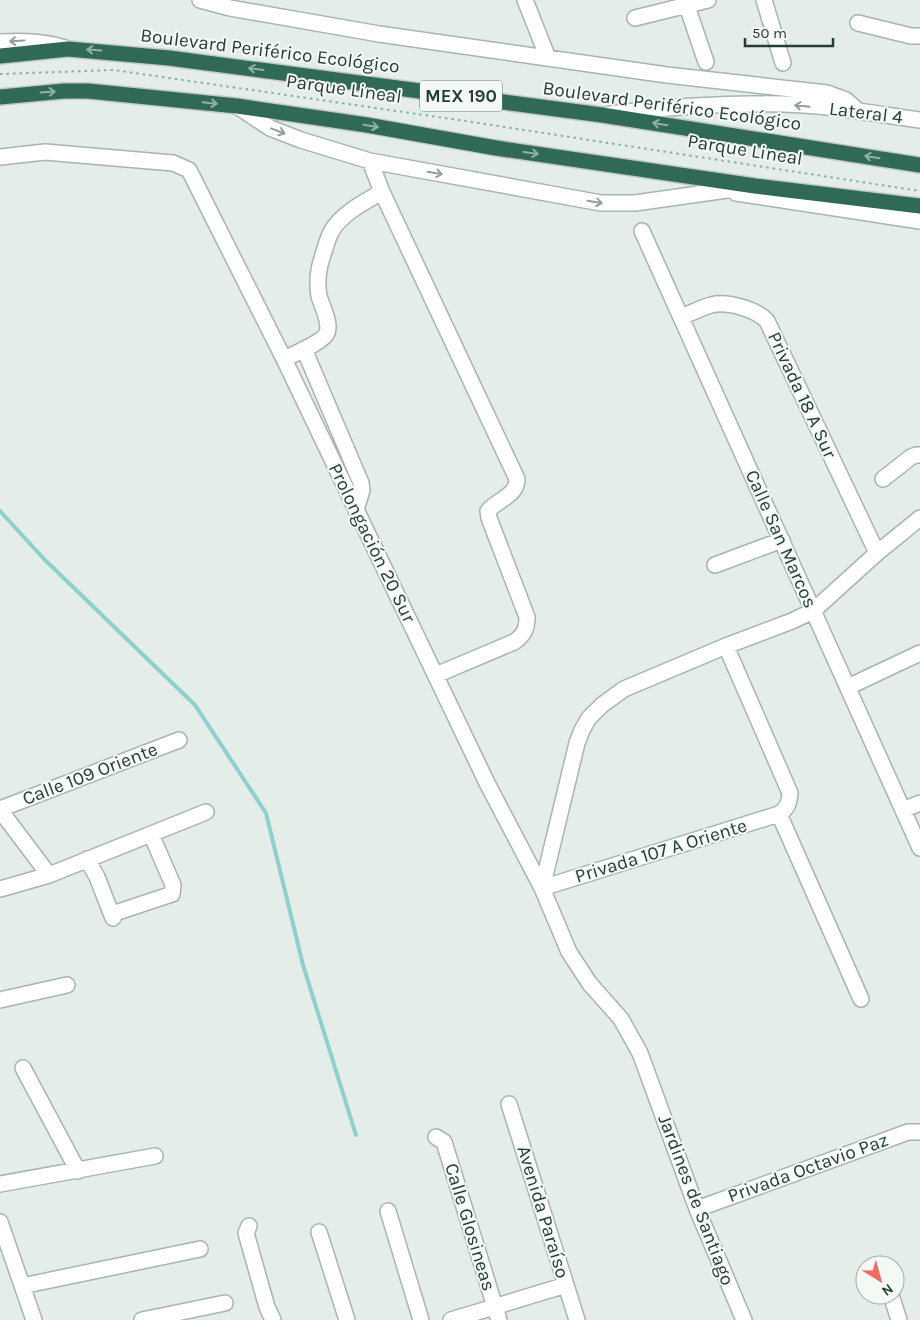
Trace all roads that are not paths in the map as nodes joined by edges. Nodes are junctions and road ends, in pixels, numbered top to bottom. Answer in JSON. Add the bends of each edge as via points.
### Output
{"nodes":[{"id":1,"x":200,"y":0,"type":"edge"},
{"id":2,"x":525,"y":0,"type":"edge"},
{"id":3,"x":708,"y":0,"type":"edge"},
{"id":4,"x":764,"y":0,"type":"edge"},
{"id":5,"x":687,"y":6,"type":"junction"},
{"id":6,"x":635,"y":18,"type":"dead end"},
{"id":7,"x":858,"y":23,"type":"dead end"},
{"id":8,"x":920,"y":36,"type":"edge"},
{"id":9,"x":0,"y":42,"type":"edge"},
{"id":10,"x":68,"y":49,"type":"junction"},
{"id":11,"x":0,"y":56,"type":"edge"},
{"id":12,"x":548,"y":58,"type":"junction"},
{"id":13,"x":706,"y":62,"type":"dead end"},
{"id":14,"x":783,"y":63,"type":"dead end"},
{"id":15,"x":0,"y":97,"type":"edge"},
{"id":16,"x":237,"y":106,"type":"junction"},
{"id":17,"x":858,"y":111,"type":"junction"},
{"id":18,"x":920,"y":111,"type":"edge"},
{"id":19,"x":602,"y":115,"type":"junction"},
{"id":20,"x":904,"y":118,"type":"junction"},
{"id":21,"x":920,"y":120,"type":"edge"},
{"id":22,"x":0,"y":157,"type":"edge"},
{"id":23,"x":370,"y":161,"type":"junction"},
{"id":24,"x":920,"y":165,"type":"edge"},
{"id":25,"x":755,"y":186,"type":"junction"},
{"id":26,"x":722,"y":191,"type":"junction"},
{"id":27,"x":382,"y":192,"type":"junction"},
{"id":28,"x":920,"y":206,"type":"edge"},
{"id":29,"x":920,"y":221,"type":"edge"},
{"id":30,"x":642,"y":231,"type":"dead end"},
{"id":31,"x":681,"y":317,"type":"junction"},
{"id":32,"x":304,"y":349,"type":"junction"},
{"id":33,"x":284,"y":359,"type":"junction"},
{"id":34,"x":920,"y":455,"type":"edge"},
{"id":35,"x":883,"y":478,"type":"dead end"},
{"id":36,"x":356,"y":510,"type":"junction"},
{"id":37,"x":920,"y":518,"type":"edge"},
{"id":38,"x":782,"y":540,"type":"junction"},
{"id":39,"x":877,"y":553,"type":"junction"},
{"id":40,"x":715,"y":565,"type":"dead end"},
{"id":41,"x":813,"y":611,"type":"junction"},
{"id":42,"x":726,"y":646,"type":"junction"},
{"id":43,"x":920,"y":653,"type":"edge"},
{"id":44,"x":436,"y":675,"type":"junction"},
{"id":45,"x":848,"y":687,"type":"junction"},
{"id":46,"x":179,"y":740,"type":"dead end"},
{"id":47,"x":920,"y":803,"type":"edge"},
{"id":48,"x":0,"y":809,"type":"edge"},
{"id":49,"x":903,"y":810,"type":"junction"},
{"id":50,"x":206,"y":812,"type":"dead end"},
{"id":51,"x":779,"y":814,"type":"junction"},
{"id":52,"x":151,"y":834,"type":"junction"},
{"id":53,"x":920,"y":848,"type":"edge"},
{"id":54,"x":87,"y":860,"type":"junction"},
{"id":55,"x":49,"y":875,"type":"junction"},
{"id":56,"x":0,"y":888,"type":"edge"},
{"id":57,"x":542,"y":888,"type":"junction"},
{"id":58,"x":68,"y":986,"type":"dead end"},
{"id":59,"x":861,"y":999,"type":"dead end"},
{"id":60,"x":0,"y":1000,"type":"edge"},
{"id":61,"x":23,"y":1068,"type":"dead end"},
{"id":62,"x":650,"y":1079,"type":"joint"},
{"id":63,"x":509,"y":1104,"type":"dead end"},
{"id":64,"x":920,"y":1132,"type":"edge"},
{"id":65,"x":436,"y":1137,"type":"dead end"},
{"id":66,"x":155,"y":1156,"type":"dead end"},
{"id":67,"x":78,"y":1171,"type":"junction"},
{"id":68,"x":0,"y":1184,"type":"edge"},
{"id":69,"x":697,"y":1209,"type":"junction"},
{"id":70,"x":388,"y":1211,"type":"dead end"},
{"id":71,"x":0,"y":1222,"type":"edge"},
{"id":72,"x":249,"y":1226,"type":"dead end"},
{"id":73,"x":319,"y":1232,"type":"dead end"},
{"id":74,"x":3,"y":1240,"type":"edge"},
{"id":75,"x":200,"y":1250,"type":"dead end"},
{"id":76,"x":22,"y":1286,"type":"junction"},
{"id":77,"x":566,"y":1286,"type":"junction"},
{"id":78,"x":225,"y":1303,"type":"dead end"},
{"id":79,"x":894,"y":1305,"type":"edge"},
{"id":80,"x":497,"y":1313,"type":"edge"},
{"id":81,"x":34,"y":1320,"type":"edge"},
{"id":82,"x":142,"y":1320,"type":"edge"},
{"id":83,"x":272,"y":1320,"type":"edge"},
{"id":84,"x":347,"y":1320,"type":"edge"},
{"id":85,"x":421,"y":1320,"type":"edge"},
{"id":86,"x":451,"y":1320,"type":"edge"},
{"id":87,"x":577,"y":1320,"type":"edge"},
{"id":88,"x":744,"y":1320,"type":"edge"},
{"id":89,"x":900,"y":1320,"type":"edge"}],
"edges":[{"from":1,"to":12,"type":"street","via":[[379,34]]},
{"from":2,"to":12,"type":"street"},
{"from":3,"to":5,"type":"street"},
{"from":4,"to":14,"type":"street"},
{"from":5,"to":6,"type":"street"},
{"from":5,"to":13,"type":"street"},
{"from":7,"to":8,"type":"street"},
{"from":10,"to":9,"type":"street","one_way":true,"via":[[28,41]]},
{"from":10,"to":11,"type":"highway","name":"Boulevard Periférico Ecológico","number":"MEX 190"},
{"from":19,"to":10,"type":"highway","name":"Boulevard Periférico Ecológico","number":"MEX 190","one_way":true,"via":[[169,58]]},
{"from":12,"to":17,"type":"street","via":[[827,92],[846,100]]},
{"from":15,"to":16,"type":"highway","number":"MEX 190","one_way":true,"via":[[88,91]]},
{"from":16,"to":23,"type":"street","one_way":true,"via":[[270,128]]},
{"from":16,"to":25,"type":"highway","number":"MEX 190","one_way":true},
{"from":17,"to":19,"type":"street","name":"Lateral 4","one_way":true,"via":[[784,104],[656,109]]},
{"from":17,"to":20,"type":"street","name":"Lateral 4"},
{"from":18,"to":20,"type":"street"},
{"from":24,"to":19,"type":"highway","name":"Boulevard Periférico Ecológico","number":"MEX 190","one_way":true},
{"from":20,"to":21,"type":"street","name":"Lateral 4"},
{"from":22,"to":33,"type":"street","name":"Prolongación 20 Sur","via":[[45,152],[173,163],[189,170]]},
{"from":23,"to":26,"type":"street","one_way":true,"via":[[600,203],[635,203]]},
{"from":23,"to":27,"type":"street"},
{"from":25,"to":26,"type":"street"},
{"from":25,"to":28,"type":"highway","number":"MEX 190"},
{"from":26,"to":29,"type":"street"},
{"from":27,"to":32,"type":"street","via":[[360,205],[331,232],[318,278],[327,333]]},
{"from":27,"to":44,"type":"street","via":[[517,479],[514,491],[488,511],[527,617],[526,631],[514,642]]},
{"from":30,"to":31,"type":"street","name":"Calle San Marcos"},
{"from":31,"to":38,"type":"street","name":"Calle San Marcos"},
{"from":31,"to":39,"type":"street","name":"Privada 18 A Sur","via":[[717,304],[748,308],[767,320]]},
{"from":32,"to":33,"type":"street"},
{"from":32,"to":36,"type":"street","via":[[361,483]]},
{"from":33,"to":36,"type":"street","name":"Prolongación 20 Sur"},
{"from":34,"to":35,"type":"street","via":[[911,457]]},
{"from":36,"to":44,"type":"street","name":"Prolongación 20 Sur"},
{"from":37,"to":39,"type":"street"},
{"from":38,"to":40,"type":"street"},
{"from":38,"to":41,"type":"street","name":"Calle San Marcos"},
{"from":39,"to":41,"type":"street"},
{"from":41,"to":42,"type":"street"},
{"from":41,"to":45,"type":"street","name":"Calle San Marcos"},
{"from":42,"to":51,"type":"street","via":[[790,794],[789,804]]},
{"from":42,"to":57,"type":"street","via":[[637,682],[614,695],[589,718],[577,743]]},
{"from":43,"to":45,"type":"street"},
{"from":44,"to":57,"type":"street","name":"Prolongación 20 Sur","via":[[486,783]]},
{"from":45,"to":49,"type":"street","name":"Calle San Marcos"},
{"from":46,"to":48,"type":"street","name":"Calle 109 Oriente"},
{"from":47,"to":49,"type":"street"},
{"from":48,"to":55,"type":"street"},
{"from":49,"to":53,"type":"street","name":"Calle San Marcos"},
{"from":50,"to":52,"type":"street"},
{"from":51,"to":57,"type":"street","name":"Privada 107 A Oriente"},
{"from":51,"to":59,"type":"street"},
{"from":52,"to":54,"type":"street"},
{"from":52,"to":54,"type":"street","via":[[173,885],[172,894],[112,916]]},
{"from":54,"to":55,"type":"street"},
{"from":55,"to":56,"type":"street"},
{"from":57,"to":62,"type":"street","name":"Prolongación 20 Sur","via":[[569,952],[590,984],[620,1019],[640,1053]]},
{"from":58,"to":60,"type":"street"},
{"from":61,"to":67,"type":"street"},
{"from":62,"to":69,"type":"street","name":"Jardines de Santiago"},
{"from":63,"to":77,"type":"street","name":"Avenida Paraíso"},
{"from":64,"to":69,"type":"street","name":"Privada Octavio Paz","via":[[908,1132]]},
{"from":65,"to":80,"type":"street","name":"Calle Glosineas","via":[[444,1142]]},
{"from":66,"to":67,"type":"street"},
{"from":67,"to":68,"type":"street"},
{"from":69,"to":88,"type":"street","name":"Jardines de Santiago"},
{"from":70,"to":85,"type":"street"},
{"from":71,"to":74,"type":"street"},
{"from":72,"to":83,"type":"street","via":[[246,1233]]},
{"from":73,"to":84,"type":"street"},
{"from":74,"to":76,"type":"street"},
{"from":75,"to":76,"type":"street"},
{"from":76,"to":81,"type":"street"},
{"from":77,"to":80,"type":"street"},
{"from":77,"to":87,"type":"street","name":"Avenida Paraíso"},
{"from":78,"to":82,"type":"street"},
{"from":79,"to":89,"type":"street"},
{"from":80,"to":86,"type":"street"}]}
